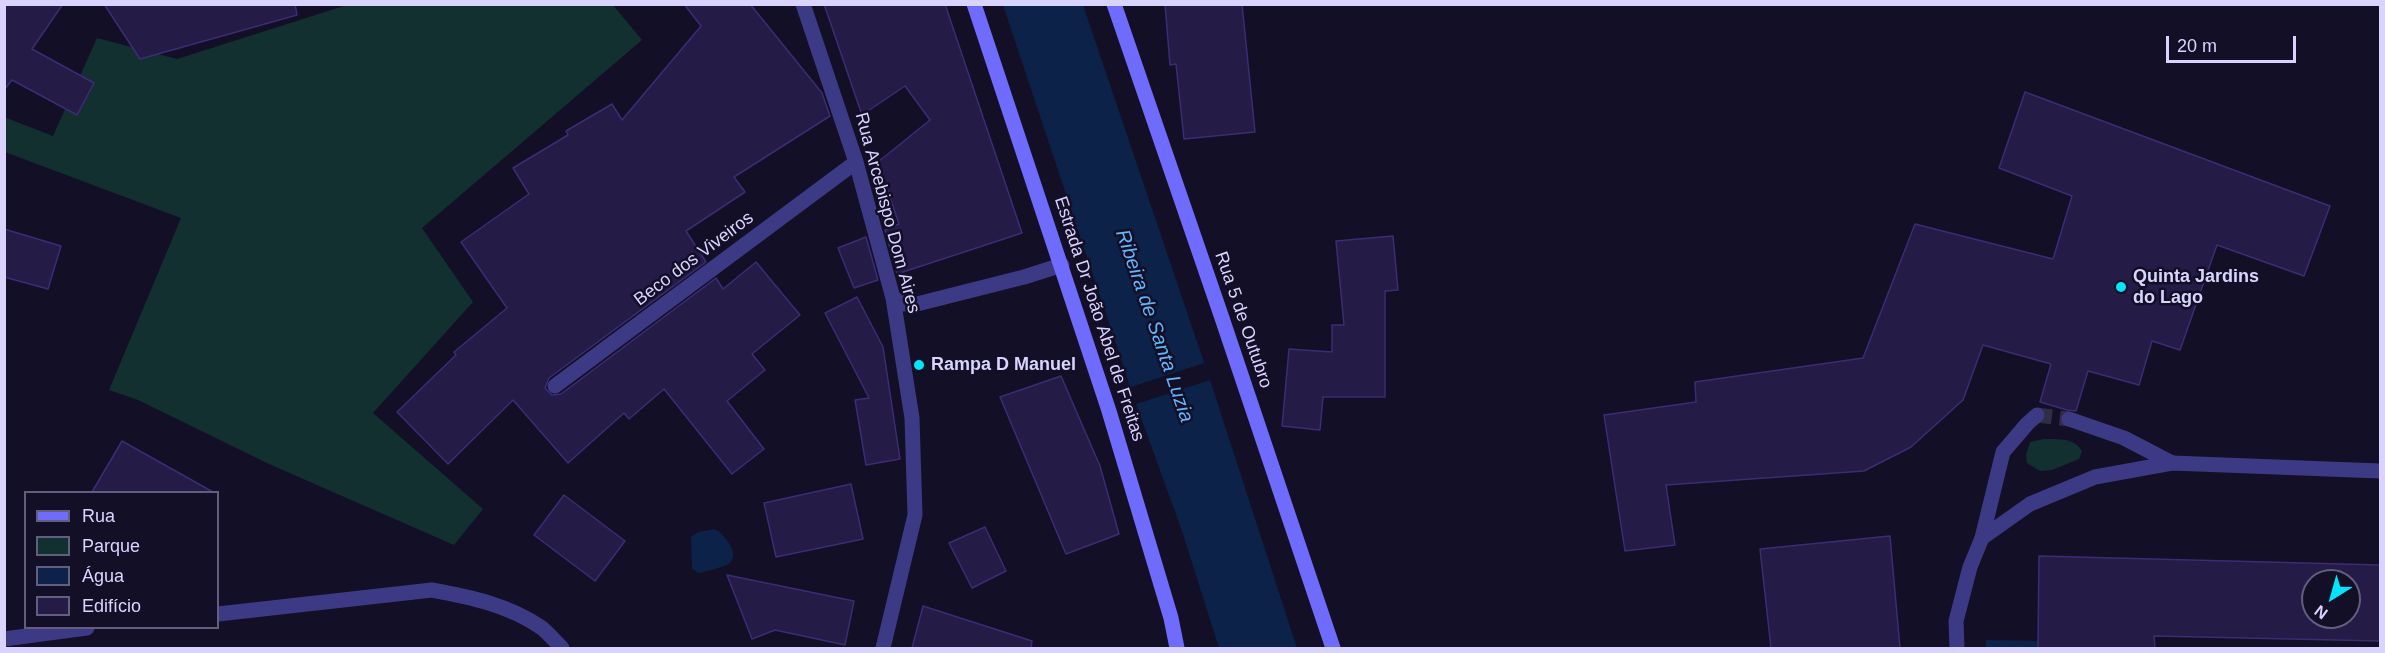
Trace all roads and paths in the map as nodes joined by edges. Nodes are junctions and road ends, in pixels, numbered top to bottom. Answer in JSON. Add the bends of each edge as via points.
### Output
{"nodes":[{"id":1,"x":802,"y":4,"type":"edge"},
{"id":2,"x":974,"y":4,"type":"edge"},
{"id":3,"x":1114,"y":4,"type":"edge"},
{"id":4,"x":856,"y":162,"type":"junction"},
{"id":5,"x":1062,"y":265,"type":"junction"},
{"id":6,"x":893,"y":298,"type":"junction"},
{"id":7,"x":555,"y":386,"type":"dead end"},
{"id":8,"x":2037,"y":415,"type":"dead end"},
{"id":9,"x":2069,"y":419,"type":"tunnel mouth"},
{"id":10,"x":2172,"y":463,"type":"junction"},
{"id":11,"x":2380,"y":471,"type":"edge"},
{"id":12,"x":1982,"y":538,"type":"junction"},
{"id":13,"x":219,"y":614,"type":"edge"},
{"id":14,"x":73,"y":629,"type":"edge"},
{"id":15,"x":4,"y":639,"type":"edge"},
{"id":16,"x":562,"y":648,"type":"edge"},
{"id":17,"x":882,"y":648,"type":"edge"},
{"id":18,"x":1178,"y":648,"type":"edge"},
{"id":19,"x":1333,"y":648,"type":"edge"},
{"id":20,"x":1957,"y":648,"type":"edge"}],
"edges":[{"from":1,"to":4,"type":"street","name":"Rua Arcebispo Dom Aires"},
{"from":2,"to":5,"type":"main road","name":"Estrada Dr João Abel de Freitas"},
{"from":3,"to":19,"type":"main road","name":"Rua 5 de Outubro"},
{"from":4,"to":6,"type":"street","name":"Rua Arcebispo Dom Aires"},
{"from":4,"to":7,"type":"street","name":"Beco dos Viveiros"},
{"from":5,"to":6,"type":"street","via":[[917,304]]},
{"from":5,"to":18,"type":"main road","name":"Estrada Dr João Abel de Freitas"},
{"from":6,"to":17,"type":"street","name":"Rua Arcebispo Dom Aires","via":[[912,418],[915,515]]},
{"from":8,"to":12,"type":"street","via":[[2003,452]]},
{"from":9,"to":10,"type":"street","via":[[2124,438]]},
{"from":10,"to":11,"type":"street"},
{"from":10,"to":12,"type":"street","via":[[2095,477],[2030,504]]},
{"from":12,"to":20,"type":"street","via":[[1956,621]]},
{"from":13,"to":16,"type":"street","via":[[432,590],[498,605],[543,629]]},
{"from":14,"to":15,"type":"street"}]}
